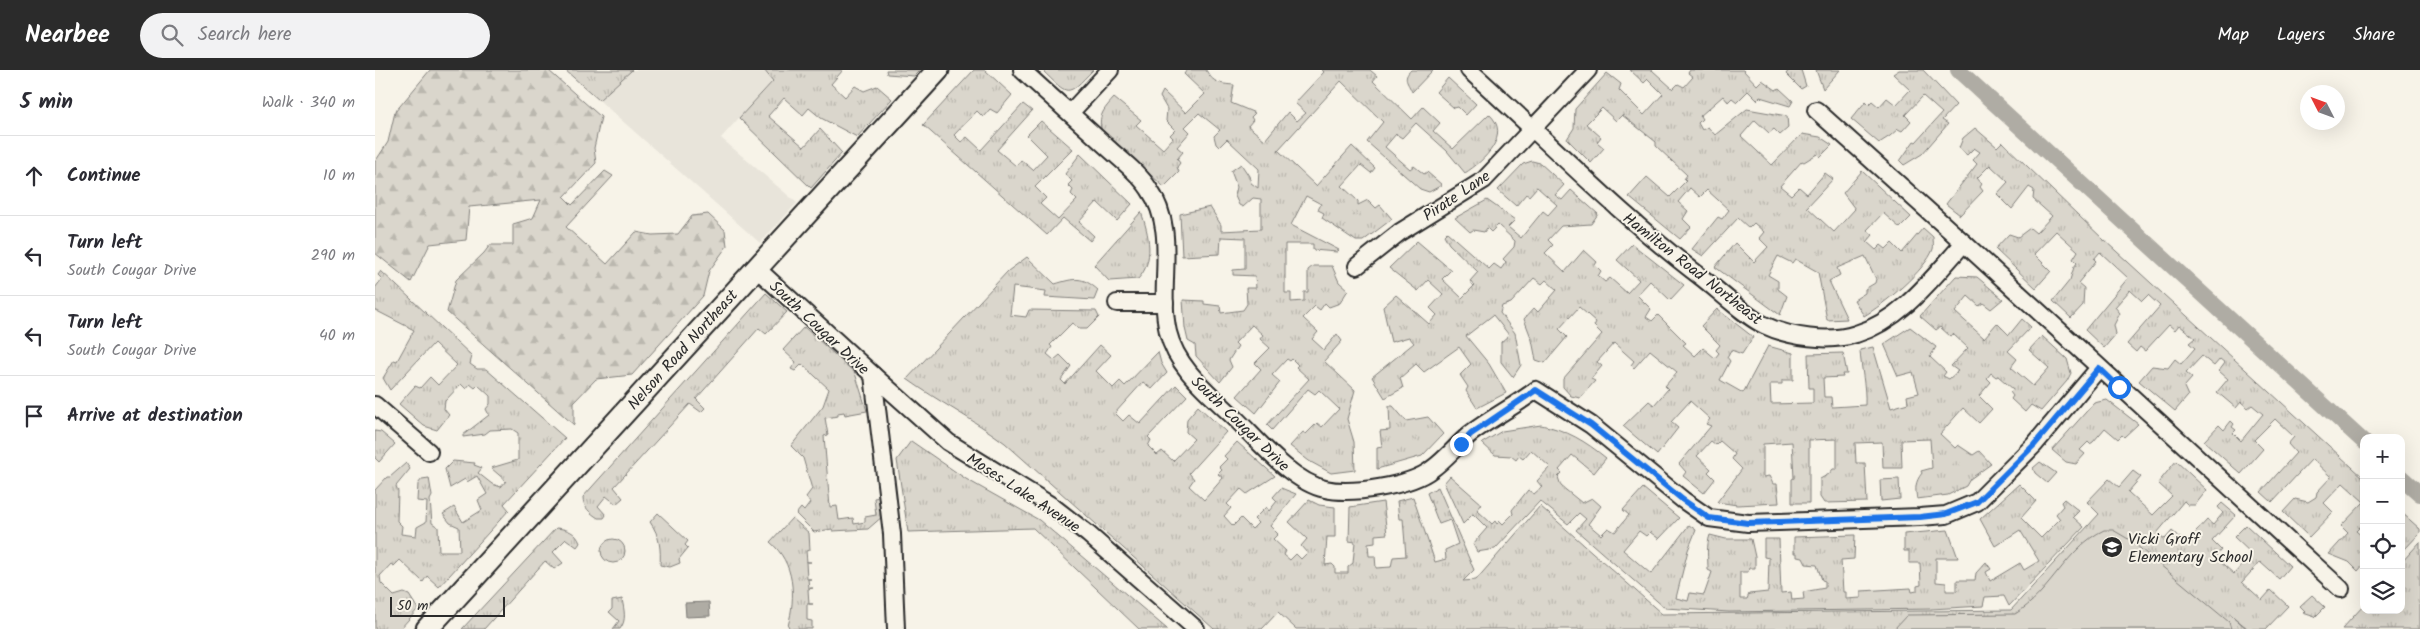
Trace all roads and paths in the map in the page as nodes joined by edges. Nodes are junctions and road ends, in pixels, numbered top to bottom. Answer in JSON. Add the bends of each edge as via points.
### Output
{"nodes":[{"id":1,"x":938,"y":70,"type":"edge"},
{"id":2,"x":1021,"y":70,"type":"edge"},
{"id":3,"x":1110,"y":70,"type":"edge"},
{"id":4,"x":1469,"y":70,"type":"edge"},
{"id":5,"x":1588,"y":70,"type":"edge"},
{"id":6,"x":1816,"y":110,"type":"dead end"},
{"id":7,"x":1070,"y":113,"type":"junction"},
{"id":8,"x":1534,"y":128,"type":"junction"},
{"id":9,"x":1965,"y":243,"type":"junction"},
{"id":10,"x":1357,"y":266,"type":"dead end"},
{"id":11,"x":757,"y":268,"type":"junction"},
{"id":12,"x":1117,"y":303,"type":"dead end"},
{"id":13,"x":1165,"y":303,"type":"junction"},
{"id":14,"x":2099,"y":368,"type":"junction"},
{"id":15,"x":873,"y":375,"type":"junction"},
{"id":16,"x":375,"y":404,"type":"edge"},
{"id":17,"x":429,"y":452,"type":"dead end"},
{"id":18,"x":2341,"y":589,"type":"dead end"},
{"id":19,"x":427,"y":629,"type":"edge"},
{"id":20,"x":896,"y":629,"type":"edge"},
{"id":21,"x":1196,"y":629,"type":"edge"}],
"edges":[{"from":1,"to":11,"type":"street","name":"Nelson Road Northeast"},
{"from":2,"to":7,"type":"street","name":"South Cougar Drive"},
{"from":3,"to":7,"type":"street"},
{"from":4,"to":8,"type":"street","name":"Hamilton Road Northeast"},
{"from":5,"to":8,"type":"street","name":"Pirate Lane"},
{"from":6,"to":9,"type":"street"},
{"from":7,"to":13,"type":"street","name":"South Cougar Drive","via":[[1127,165],[1154,197],[1166,235]]},
{"from":8,"to":9,"type":"street","name":"Hamilton Road Northeast","via":[[1655,241],[1763,325],[1792,334],[1823,338],[1855,335],[1887,321]]},
{"from":8,"to":10,"type":"street","name":"Pirate Lane","via":[[1484,180],[1400,232]]},
{"from":9,"to":14,"type":"street"},
{"from":11,"to":15,"type":"street","name":"South Cougar Drive"},
{"from":11,"to":19,"type":"street","name":"Nelson Road Northeast"},
{"from":12,"to":13,"type":"street"},
{"from":13,"to":14,"type":"street","name":"South Cougar Drive","via":[[1168,332],[1176,355],[1191,375],[1273,456],[1297,476],[1324,489],[1390,486],[1431,471],[1471,434],[1536,390],[1591,425],[1709,518],[1748,523],[1946,514],[1977,502],[2034,445]]},
{"from":14,"to":18,"type":"street"},
{"from":15,"to":20,"type":"street","name":"South Cougar Drive","via":[[892,534]]},
{"from":15,"to":21,"type":"street","name":"Moses Lake Avenue","via":[[948,442],[1052,506],[1088,534]]},
{"from":16,"to":17,"type":"street"}]}
